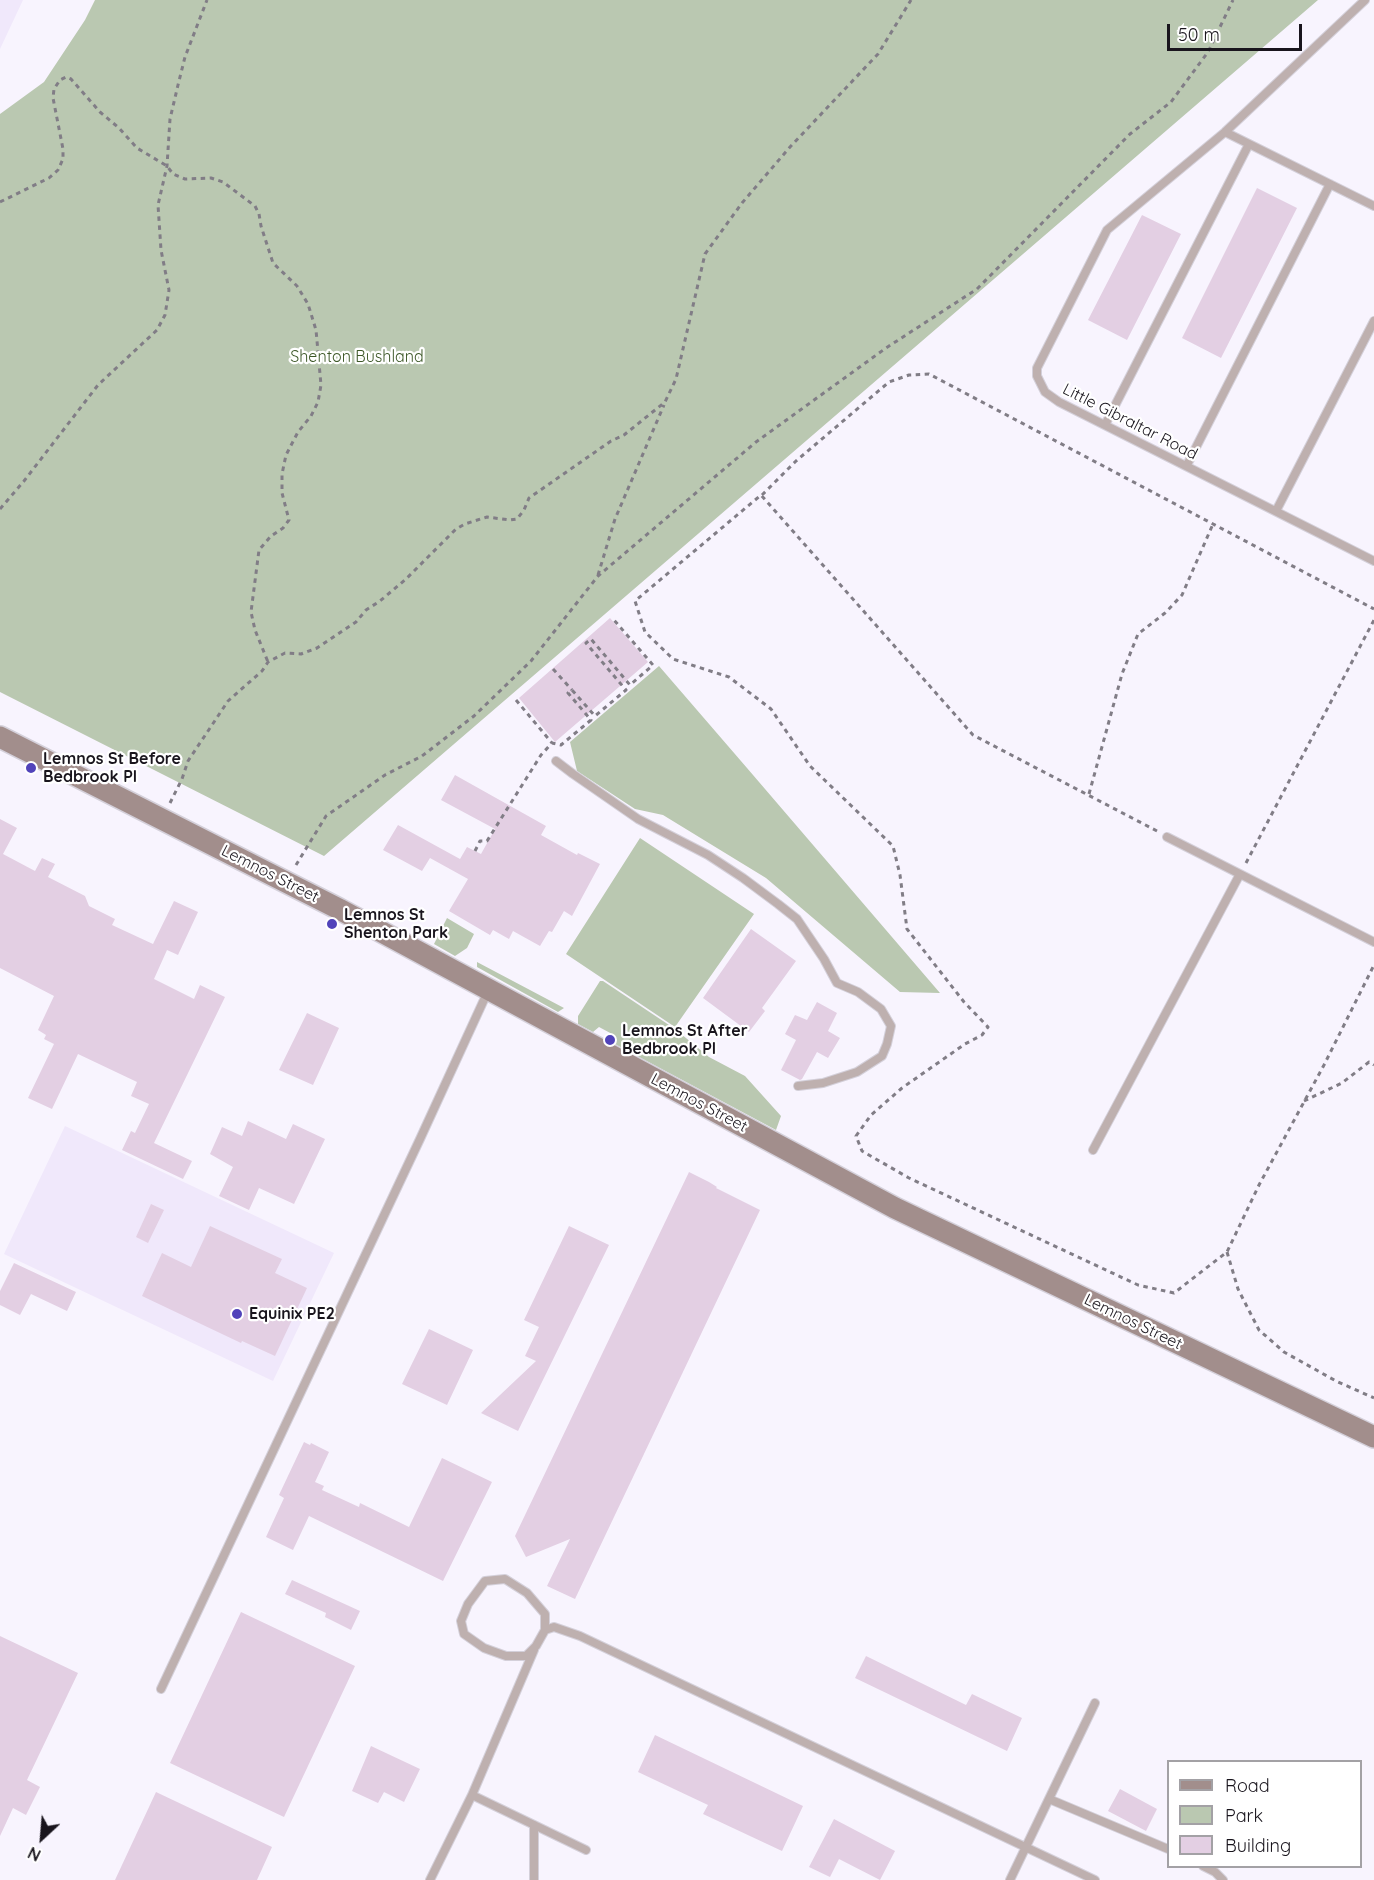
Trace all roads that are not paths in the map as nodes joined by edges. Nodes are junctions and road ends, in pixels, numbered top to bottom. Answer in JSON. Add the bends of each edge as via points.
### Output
{"nodes":[{"id":1,"x":1365,"y":0,"type":"edge"},
{"id":2,"x":1225,"y":132,"type":"junction"},
{"id":3,"x":1249,"y":144,"type":"junction"},
{"id":4,"x":1330,"y":184,"type":"junction"},
{"id":5,"x":1374,"y":206,"type":"edge"},
{"id":6,"x":1374,"y":321,"type":"edge"},
{"id":7,"x":1105,"y":425,"type":"junction"},
{"id":8,"x":1187,"y":465,"type":"junction"},
{"id":9,"x":1276,"y":511,"type":"junction"},
{"id":10,"x":1374,"y":561,"type":"edge"},
{"id":11,"x":0,"y":737,"type":"edge"},
{"id":12,"x":556,"y":760,"type":"dead end"},
{"id":13,"x":1167,"y":837,"type":"road end"},
{"id":14,"x":1240,"y":874,"type":"junction"},
{"id":15,"x":1374,"y":942,"type":"edge"},
{"id":16,"x":488,"y":989,"type":"junction"},
{"id":17,"x":798,"y":1086,"type":"dead end"},
{"id":18,"x":1093,"y":1150,"type":"dead end"},
{"id":19,"x":1374,"y":1437,"type":"edge"},
{"id":20,"x":545,"y":1630,"type":"junction"},
{"id":21,"x":536,"y":1646,"type":"junction"},
{"id":22,"x":161,"y":1689,"type":"dead end"},
{"id":23,"x":1095,"y":1703,"type":"dead end"},
{"id":24,"x":472,"y":1795,"type":"junction"},
{"id":25,"x":1049,"y":1799,"type":"junction"},
{"id":26,"x":534,"y":1825,"type":"junction"},
{"id":27,"x":1025,"y":1848,"type":"junction"},
{"id":28,"x":1167,"y":1849,"type":"edge"},
{"id":29,"x":586,"y":1850,"type":"dead end"},
{"id":30,"x":1207,"y":1868,"type":"edge"},
{"id":31,"x":430,"y":1880,"type":"edge"},
{"id":32,"x":534,"y":1880,"type":"edge"},
{"id":33,"x":1010,"y":1880,"type":"edge"},
{"id":34,"x":1095,"y":1880,"type":"edge"},
{"id":35,"x":1223,"y":1880,"type":"edge"}],
"edges":[{"from":1,"to":2,"type":"lane","name":"Little Gibraltar Road"},
{"from":2,"to":3,"type":"lane"},
{"from":2,"to":7,"type":"lane","name":"Little Gibraltar Road","via":[[1107,230],[1037,368],[1040,385],[1051,397]]},
{"from":3,"to":4,"type":"lane"},
{"from":3,"to":7,"type":"lane"},
{"from":4,"to":5,"type":"lane"},
{"from":4,"to":8,"type":"lane"},
{"from":6,"to":9,"type":"lane"},
{"from":7,"to":8,"type":"lane","name":"Little Gibraltar Road"},
{"from":8,"to":9,"type":"lane","name":"Little Gibraltar Road"},
{"from":9,"to":10,"type":"lane","name":"Little Gibraltar Road"},
{"from":11,"to":16,"type":"street","name":"Lemnos Street"},
{"from":12,"to":17,"type":"lane","via":[[638,819],[708,855],[778,904],[797,919],[837,983],[858,992],[881,1010],[891,1026],[882,1056],[857,1072]]},
{"from":13,"to":14,"type":"lane"},
{"from":14,"to":15,"type":"lane"},
{"from":14,"to":18,"type":"lane"},
{"from":16,"to":19,"type":"street","name":"Lemnos Street","via":[[895,1208]]},
{"from":16,"to":22,"type":"lane"},
{"from":20,"to":21,"type":"lane"},
{"from":20,"to":21,"type":"lane","via":[[545,1614],[527,1593],[505,1579],[485,1581],[468,1604],[461,1621],[464,1634],[483,1648],[506,1656],[526,1656]]},
{"from":20,"to":27,"type":"lane","via":[[555,1627],[580,1636]]},
{"from":21,"to":24,"type":"lane"},
{"from":23,"to":25,"type":"lane"},
{"from":24,"to":26,"type":"lane"},
{"from":24,"to":31,"type":"lane"},
{"from":25,"to":27,"type":"lane"},
{"from":25,"to":28,"type":"lane"},
{"from":26,"to":29,"type":"lane"},
{"from":26,"to":32,"type":"lane"},
{"from":27,"to":33,"type":"lane"},
{"from":27,"to":34,"type":"lane"},
{"from":30,"to":35,"type":"lane"}]}
